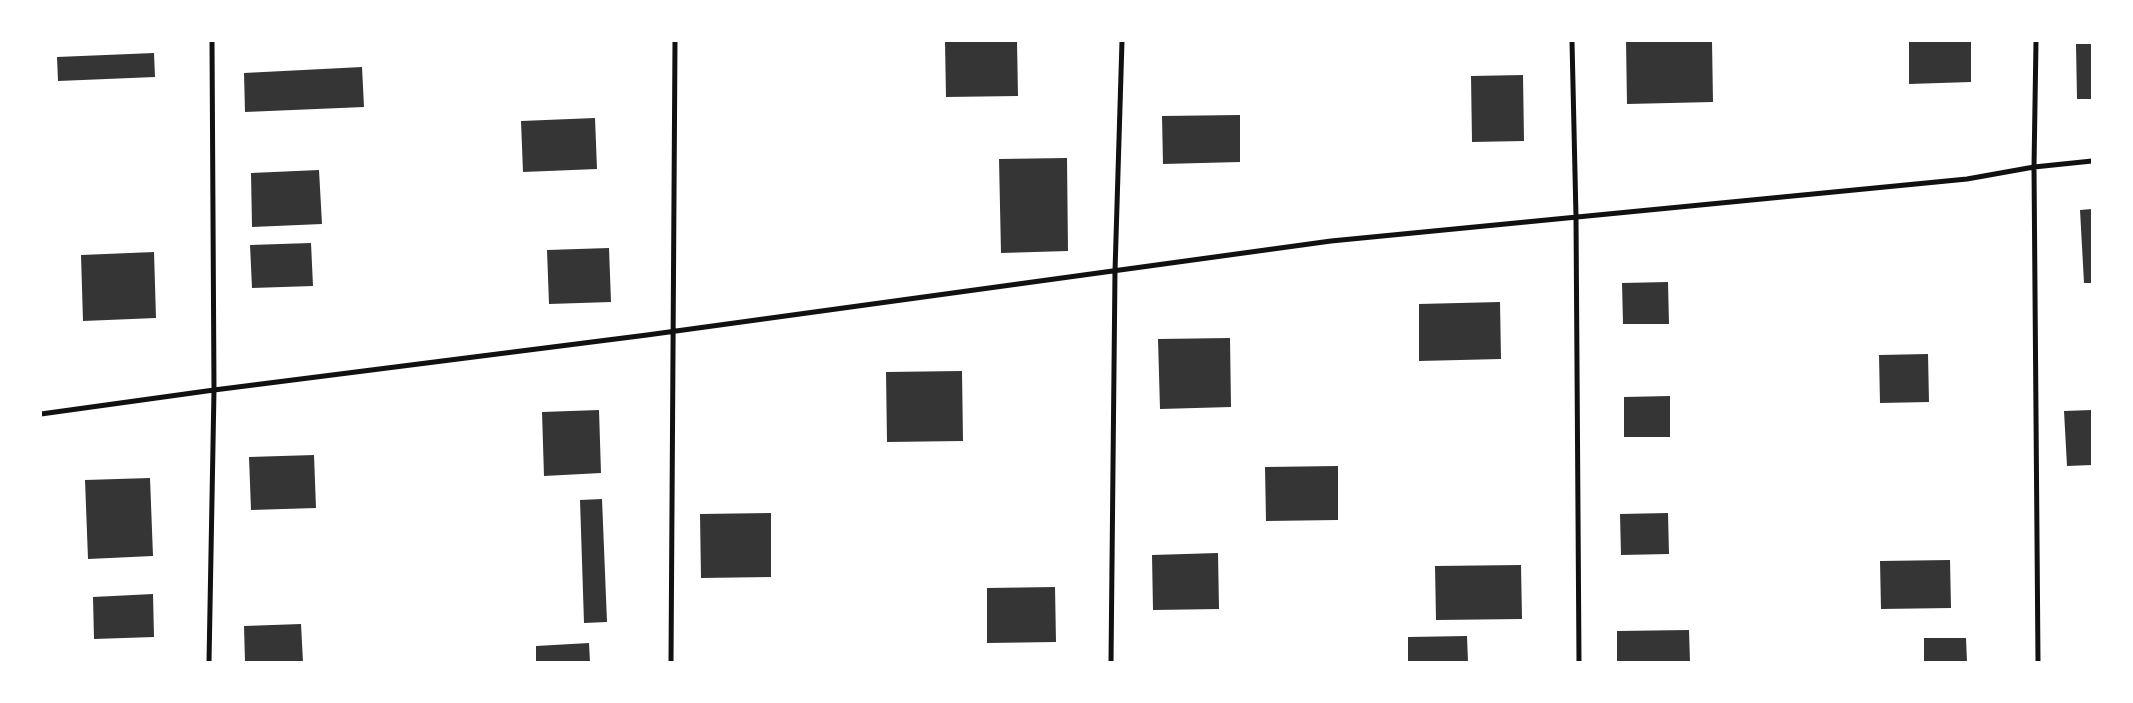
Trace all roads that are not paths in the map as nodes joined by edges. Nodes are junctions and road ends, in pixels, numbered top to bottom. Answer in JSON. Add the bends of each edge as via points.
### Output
{"nodes":[{"id":1,"x":212,"y":41,"type":"edge"},
{"id":2,"x":675,"y":41,"type":"edge"},
{"id":3,"x":1122,"y":41,"type":"edge"},
{"id":4,"x":1572,"y":41,"type":"edge"},
{"id":5,"x":2036,"y":41,"type":"edge"},
{"id":6,"x":2092,"y":161,"type":"edge"},
{"id":7,"x":2034,"y":167,"type":"junction"},
{"id":8,"x":1576,"y":217,"type":"junction"},
{"id":9,"x":1115,"y":271,"type":"junction"},
{"id":10,"x":672,"y":331,"type":"junction"},
{"id":11,"x":214,"y":390,"type":"junction"},
{"id":12,"x":41,"y":414,"type":"edge"},
{"id":13,"x":209,"y":662,"type":"edge"},
{"id":14,"x":671,"y":662,"type":"edge"},
{"id":15,"x":1111,"y":662,"type":"edge"},
{"id":16,"x":1579,"y":662,"type":"edge"},
{"id":17,"x":2038,"y":662,"type":"edge"}],
"edges":[{"from":1,"to":11,"type":"street"},
{"from":2,"to":10,"type":"street"},
{"from":3,"to":9,"type":"street"},
{"from":4,"to":8,"type":"street"},
{"from":5,"to":7,"type":"street"},
{"from":6,"to":7,"type":"street"},
{"from":7,"to":8,"type":"street","via":[[1967,179]]},
{"from":7,"to":17,"type":"street"},
{"from":8,"to":9,"type":"street","via":[[1332,241]]},
{"from":8,"to":16,"type":"street"},
{"from":9,"to":10,"type":"street"},
{"from":9,"to":15,"type":"street"},
{"from":10,"to":11,"type":"street"},
{"from":10,"to":14,"type":"street"},
{"from":11,"to":12,"type":"street"},
{"from":11,"to":13,"type":"street"}]}
